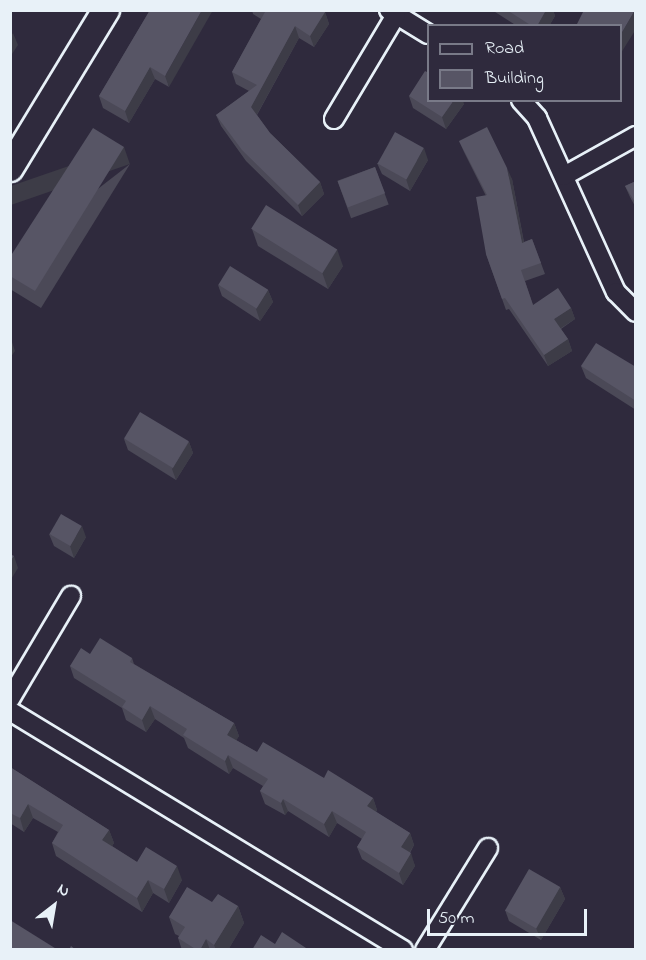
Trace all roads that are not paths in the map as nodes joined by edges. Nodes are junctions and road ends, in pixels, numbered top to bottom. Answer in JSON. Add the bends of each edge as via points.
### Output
{"nodes":[{"id":1,"x":106,"y":10,"type":"edge"},
{"id":2,"x":393,"y":13,"type":"edge"},
{"id":3,"x":427,"y":33,"type":"edge"},
{"id":4,"x":523,"y":102,"type":"edge"},
{"id":5,"x":334,"y":119,"type":"dead end"},
{"id":6,"x":636,"y":136,"type":"edge"},
{"id":7,"x":13,"y":160,"type":"edge"},
{"id":8,"x":564,"y":176,"type":"junction"},
{"id":9,"x":636,"y":312,"type":"edge"},
{"id":10,"x":71,"y":596,"type":"dead end"},
{"id":11,"x":10,"y":699,"type":"edge"},
{"id":12,"x":10,"y":711,"type":"edge"},
{"id":13,"x":488,"y":848,"type":"dead end"},
{"id":14,"x":403,"y":950,"type":"edge"},
{"id":15,"x":425,"y":950,"type":"edge"}],
"edges":[{"from":1,"to":7,"type":"street"},
{"from":2,"to":3,"type":"street"},
{"from":2,"to":5,"type":"street"},
{"from":4,"to":8,"type":"street","via":[[537,118]]},
{"from":6,"to":8,"type":"street"},
{"from":8,"to":9,"type":"street","via":[[616,292]]},
{"from":10,"to":11,"type":"street"},
{"from":12,"to":14,"type":"street"},
{"from":13,"to":15,"type":"street"}]}
